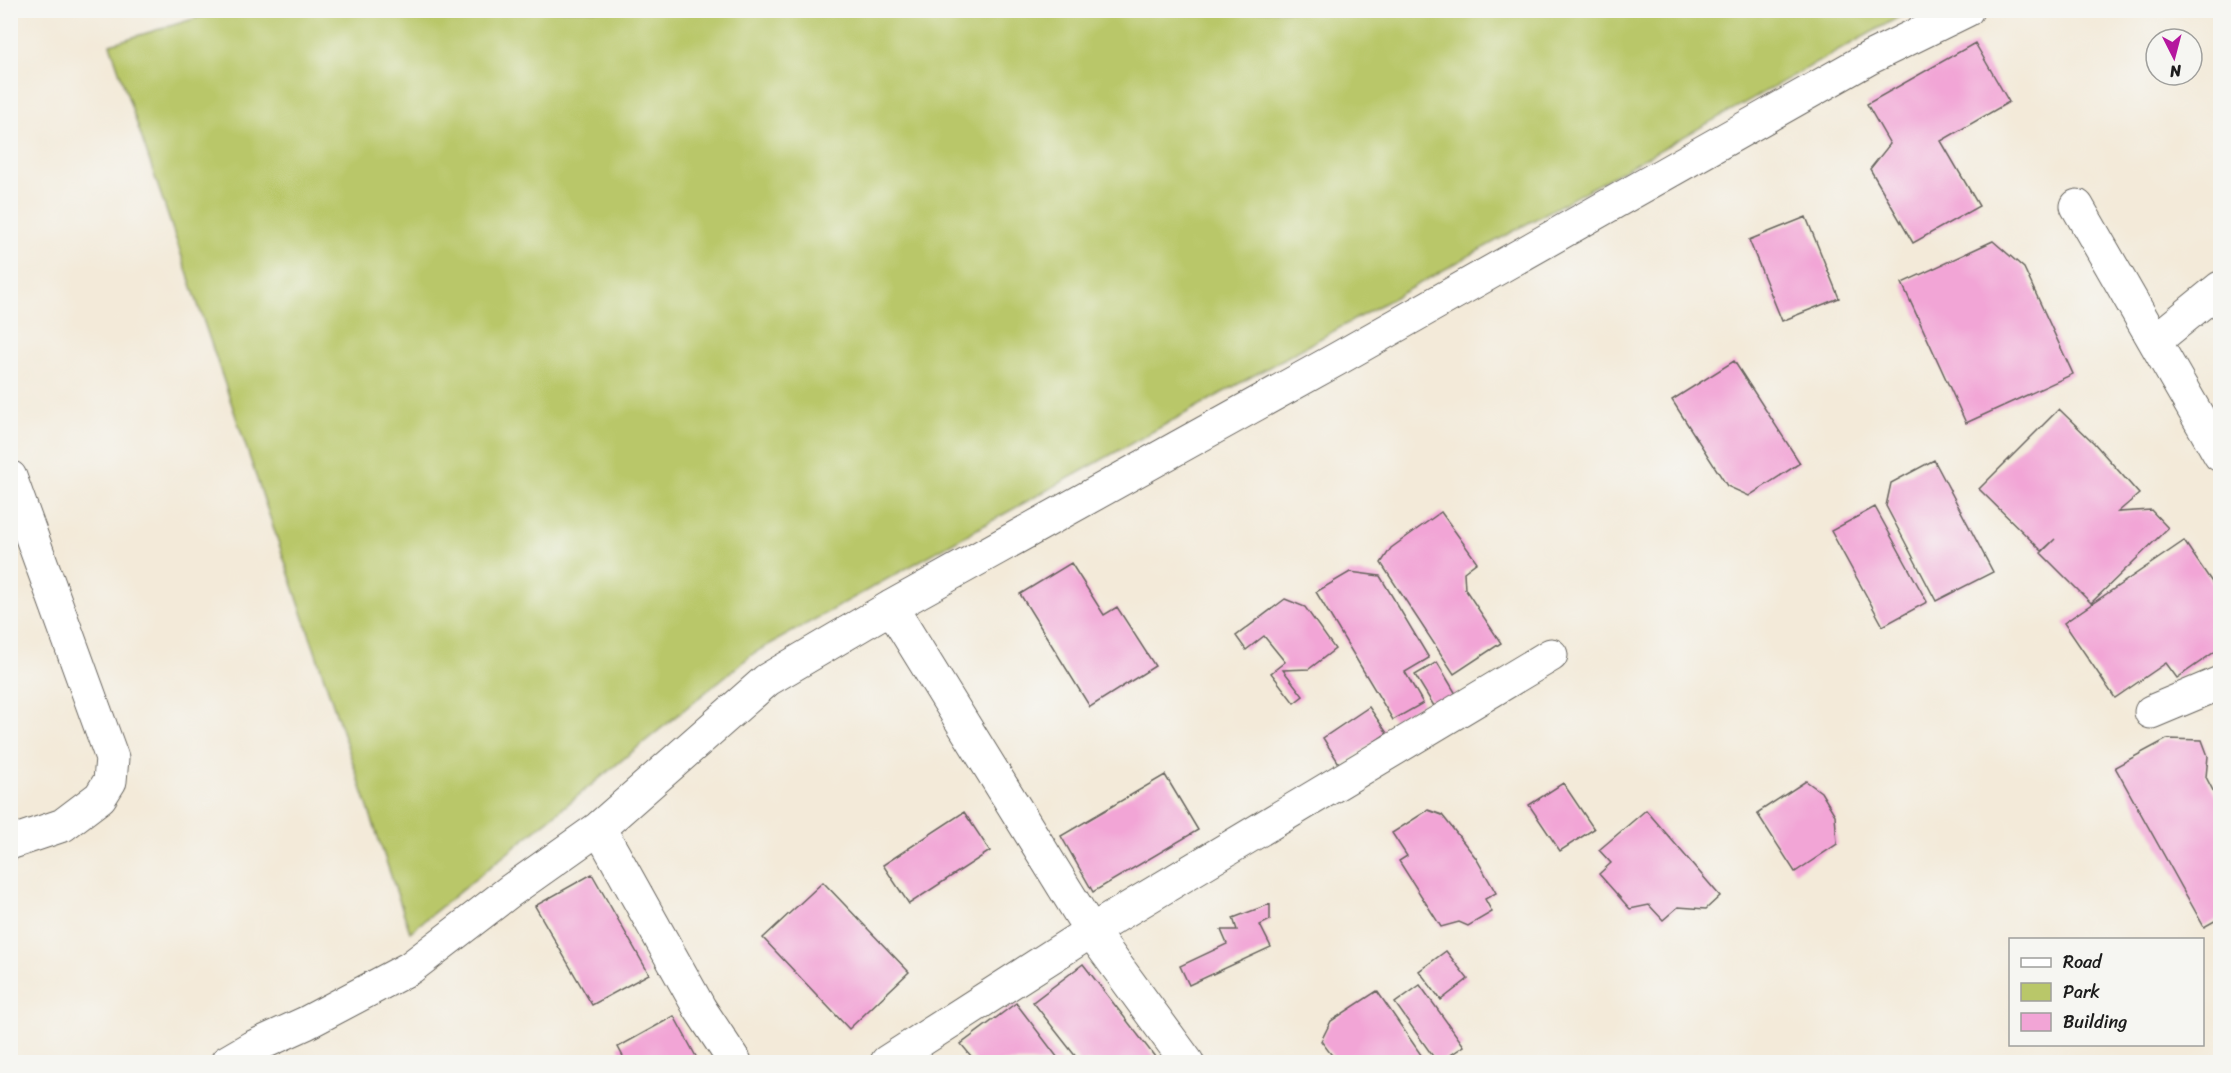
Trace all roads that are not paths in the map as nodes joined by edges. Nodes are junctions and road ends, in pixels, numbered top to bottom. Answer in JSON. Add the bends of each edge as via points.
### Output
{"nodes":[{"id":1,"x":1967,"y":10,"type":"edge"},
{"id":2,"x":2077,"y":206,"type":"dead end"},
{"id":3,"x":2220,"y":288,"type":"edge"},
{"id":4,"x":2155,"y":341,"type":"junction"},
{"id":5,"x":2220,"y":455,"type":"edge"},
{"id":6,"x":10,"y":477,"type":"edge"},
{"id":7,"x":891,"y":607,"type":"junction"},
{"id":8,"x":1551,"y":655,"type":"dead end"},
{"id":9,"x":2220,"y":683,"type":"edge"},
{"id":10,"x":2151,"y":712,"type":"dead end"},
{"id":11,"x":599,"y":828,"type":"junction"},
{"id":12,"x":10,"y":843,"type":"edge"},
{"id":13,"x":1091,"y":931,"type":"junction"},
{"id":14,"x":226,"y":1062,"type":"edge"},
{"id":15,"x":735,"y":1062,"type":"edge"},
{"id":16,"x":887,"y":1062,"type":"edge"},
{"id":17,"x":1187,"y":1062,"type":"edge"}],
"edges":[{"from":1,"to":7,"type":"street","via":[[1871,57]]},
{"from":2,"to":4,"type":"street"},
{"from":3,"to":4,"type":"street"},
{"from":4,"to":5,"type":"street"},
{"from":6,"to":12,"type":"street","via":[[112,758],[110,781],[100,797],[63,825]]},
{"from":7,"to":11,"type":"street","via":[[767,680]]},
{"from":7,"to":13,"type":"street"},
{"from":8,"to":13,"type":"street"},
{"from":9,"to":10,"type":"street"},
{"from":11,"to":14,"type":"street","via":[[410,968]]},
{"from":11,"to":15,"type":"street","via":[[700,1009]]},
{"from":13,"to":16,"type":"street"},
{"from":13,"to":17,"type":"street"}]}
